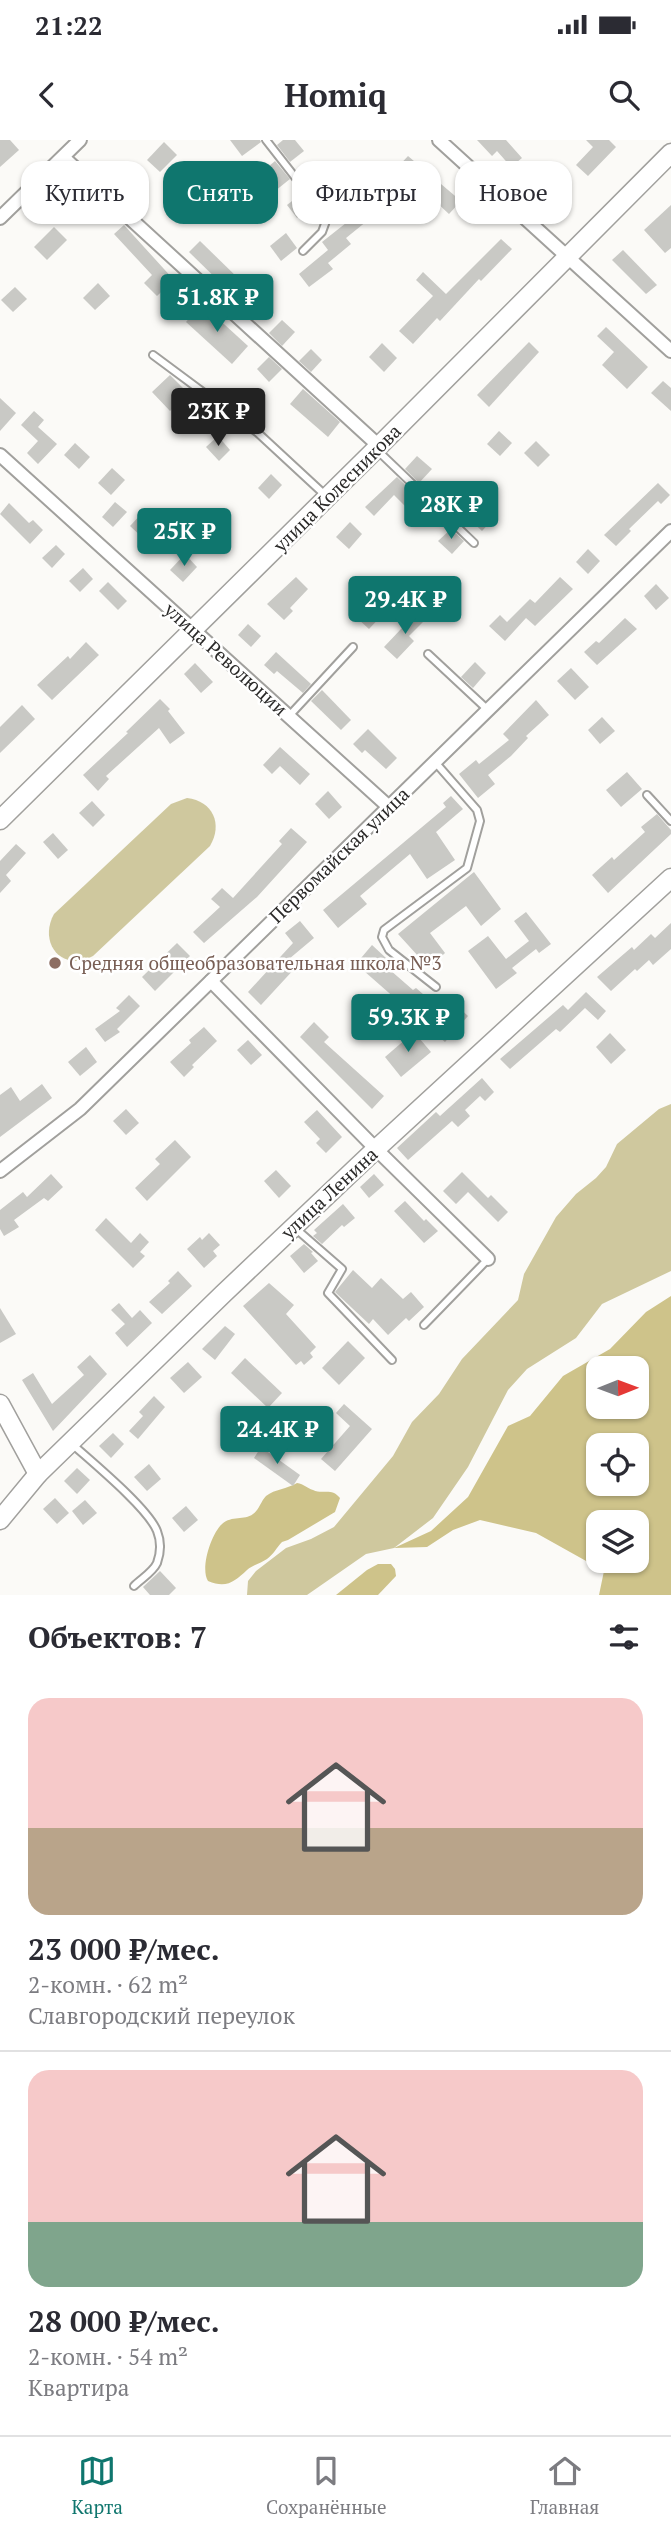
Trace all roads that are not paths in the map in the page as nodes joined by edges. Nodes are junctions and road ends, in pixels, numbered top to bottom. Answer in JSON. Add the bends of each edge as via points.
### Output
{"nodes":[{"id":1,"x":80,"y":140,"type":"edge"},
{"id":2,"x":266,"y":140,"type":"edge"},
{"id":3,"x":439,"y":140,"type":"edge"},
{"id":4,"x":671,"y":153,"type":"edge"},
{"id":5,"x":64,"y":158,"type":"junction"},
{"id":6,"x":0,"y":218,"type":"edge"},
{"id":7,"x":303,"y":251,"type":"dead end"},
{"id":8,"x":568,"y":258,"type":"junction"},
{"id":9,"x":671,"y":351,"type":"edge"},
{"id":10,"x":153,"y":355,"type":"dead end"},
{"id":11,"x":377,"y":448,"type":"junction"},
{"id":12,"x":0,"y":455,"type":"edge"},
{"id":13,"x":327,"y":497,"type":"junction"},
{"id":14,"x":671,"y":531,"type":"edge"},
{"id":15,"x":474,"y":544,"type":"dead end"},
{"id":16,"x":193,"y":630,"type":"junction"},
{"id":17,"x":353,"y":647,"type":"dead end"},
{"id":18,"x":428,"y":654,"type":"dead end"},
{"id":19,"x":488,"y":710,"type":"junction"},
{"id":20,"x":289,"y":716,"type":"junction"},
{"id":21,"x":435,"y":762,"type":"junction"},
{"id":22,"x":647,"y":795,"type":"dead end"},
{"id":23,"x":389,"y":807,"type":"junction"},
{"id":24,"x":0,"y":820,"type":"edge"},
{"id":25,"x":671,"y":821,"type":"edge"},
{"id":26,"x":671,"y":878,"type":"edge"},
{"id":27,"x":211,"y":981,"type":"junction"},
{"id":28,"x":436,"y":987,"type":"dead end"},
{"id":29,"x":376,"y":1149,"type":"junction"},
{"id":30,"x":0,"y":1171,"type":"edge"},
{"id":31,"x":294,"y":1227,"type":"junction"},
{"id":32,"x":488,"y":1259,"type":"joint"},
{"id":33,"x":424,"y":1325,"type":"dead end"},
{"id":34,"x":392,"y":1360,"type":"dead end"},
{"id":35,"x":0,"y":1404,"type":"edge"},
{"id":36,"x":71,"y":1442,"type":"junction"},
{"id":37,"x":38,"y":1474,"type":"junction"},
{"id":38,"x":0,"y":1520,"type":"edge"},
{"id":39,"x":134,"y":1586,"type":"dead end"}],
"edges":[{"from":1,"to":5,"type":"street"},
{"from":2,"to":7,"type":"lane","via":[[326,221],[322,232]]},
{"from":3,"to":8,"type":"street"},
{"from":4,"to":8,"type":"street","name":"улица Колесникова"},
{"from":5,"to":6,"type":"street"},
{"from":5,"to":11,"type":"street"},
{"from":8,"to":9,"type":"street"},
{"from":8,"to":11,"type":"street","name":"улица Колесникова"},
{"from":10,"to":13,"type":"lane","via":[[258,433]]},
{"from":11,"to":13,"type":"street","name":"улица Колесникова"},
{"from":11,"to":15,"type":"lane"},
{"from":12,"to":16,"type":"street","name":"улица Революции"},
{"from":13,"to":16,"type":"street","name":"улица Колесникова"},
{"from":14,"to":19,"type":"street","name":"Первомайская улица"},
{"from":16,"to":20,"type":"street","name":"улица Революции"},
{"from":16,"to":24,"type":"street","name":"улица Колесникова"},
{"from":17,"to":20,"type":"lane"},
{"from":18,"to":19,"type":"lane"},
{"from":19,"to":21,"type":"street","name":"Первомайская улица"},
{"from":20,"to":23,"type":"street","name":"улица Революции"},
{"from":21,"to":23,"type":"street","name":"Первомайская улица"},
{"from":21,"to":28,"type":"lane","via":[[477,810],[480,821],[467,868],[384,930],[382,937],[389,950]]},
{"from":22,"to":25,"type":"lane"},
{"from":23,"to":27,"type":"street","name":"Первомайская улица"},
{"from":26,"to":29,"type":"street","name":"улица Ленина"},
{"from":27,"to":29,"type":"street"},
{"from":27,"to":30,"type":"street","name":"Первомайская улица","via":[[80,1109]]},
{"from":29,"to":31,"type":"street","name":"улица Ленина"},
{"from":29,"to":32,"type":"street"},
{"from":31,"to":34,"type":"lane","via":[[342,1269],[328,1293]]},
{"from":31,"to":36,"type":"street","name":"улица Ленина"},
{"from":32,"to":33,"type":"lane"},
{"from":35,"to":37,"type":"street"},
{"from":36,"to":37,"type":"street","name":"улица Ленина"},
{"from":36,"to":39,"type":"lane","via":[[122,1489],[157,1532],[161,1546],[156,1565]]},
{"from":37,"to":38,"type":"street","name":"улица Ленина"}]}
